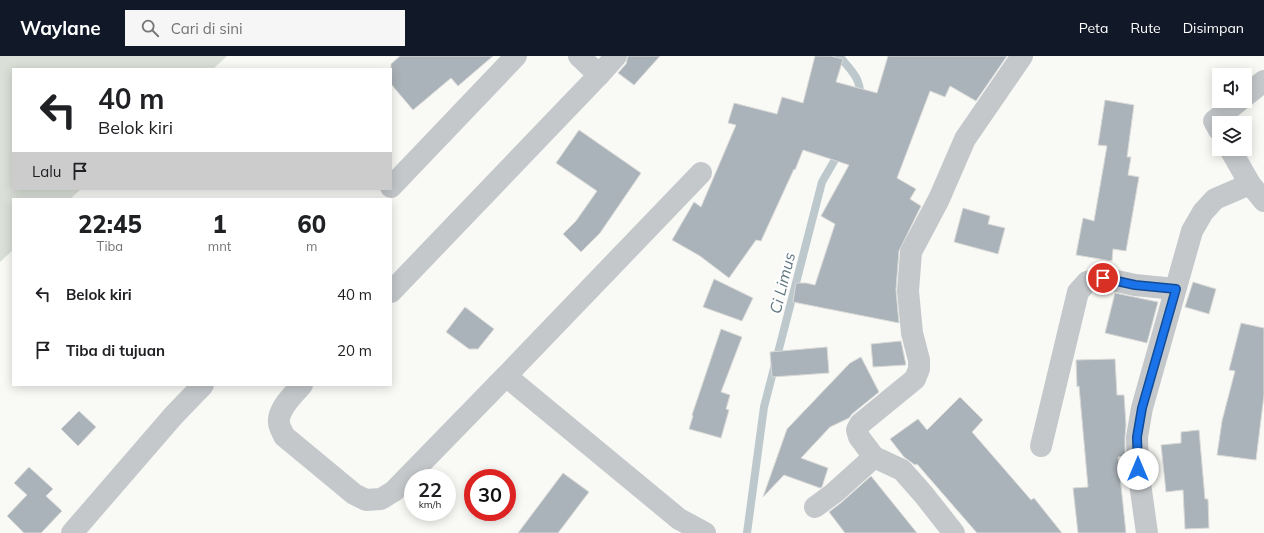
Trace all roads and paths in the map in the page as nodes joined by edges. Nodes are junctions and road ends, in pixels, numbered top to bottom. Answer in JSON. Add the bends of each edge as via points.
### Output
{"nodes":[{"id":1,"x":516,"y":56,"type":"edge"},
{"id":2,"x":579,"y":56,"type":"edge"},
{"id":3,"x":616,"y":56,"type":"edge"},
{"id":4,"x":1022,"y":56,"type":"edge"},
{"id":5,"x":599,"y":75,"type":"junction"},
{"id":6,"x":1264,"y":82,"type":"edge"},
{"id":7,"x":1252,"y":91,"type":"edge"},
{"id":8,"x":1230,"y":108,"type":"edge"},
{"id":9,"x":1220,"y":116,"type":"edge"},
{"id":10,"x":1234,"y":156,"type":"edge"},
{"id":11,"x":701,"y":173,"type":"dead end"},
{"id":12,"x":1250,"y":184,"type":"junction"},
{"id":13,"x":392,"y":186,"type":"edge"},
{"id":14,"x":388,"y":190,"type":"edge"},
{"id":15,"x":380,"y":198,"type":"edge"},
{"id":16,"x":1264,"y":201,"type":"edge"},
{"id":17,"x":1176,"y":289,"type":"junction"},
{"id":18,"x":392,"y":291,"type":"edge"},
{"id":19,"x":506,"y":376,"type":"junction"},
{"id":20,"x":202,"y":386,"type":"edge"},
{"id":21,"x":301,"y":386,"type":"edge"},
{"id":22,"x":1041,"y":446,"type":"dead end"},
{"id":23,"x":874,"y":457,"type":"junction"},
{"id":24,"x":816,"y":508,"type":"dead end"},
{"id":25,"x":72,"y":533,"type":"edge"},
{"id":26,"x":705,"y":533,"type":"edge"},
{"id":27,"x":954,"y":533,"type":"edge"},
{"id":28,"x":1147,"y":533,"type":"edge"}],
"edges":[{"from":1,"to":13,"type":"street"},
{"from":2,"to":5,"type":"street"},
{"from":3,"to":5,"type":"street"},
{"from":4,"to":23,"type":"street","via":[[966,139],[911,252],[908,291],[919,369],[915,379],[860,424],[857,430],[859,437]]},
{"from":5,"to":18,"type":"street"},
{"from":6,"to":7,"type":"street"},
{"from":8,"to":9,"type":"street"},
{"from":10,"to":12,"type":"street"},
{"from":11,"to":19,"type":"street"},
{"from":12,"to":16,"type":"street"},
{"from":12,"to":17,"type":"street","via":[[1215,200],[1203,212],[1192,231]]},
{"from":14,"to":15,"type":"street"},
{"from":17,"to":22,"type":"street","via":[[1135,285],[1103,278],[1087,282],[1078,292]]},
{"from":17,"to":28,"type":"street","via":[[1142,408],[1137,437],[1138,469]]},
{"from":19,"to":21,"type":"street","via":[[394,491],[382,499],[366,500],[354,494],[284,436],[279,426],[280,413]]},
{"from":19,"to":26,"type":"street","via":[[678,519]]},
{"from":20,"to":25,"type":"street"},
{"from":23,"to":24,"type":"street"},
{"from":23,"to":27,"type":"street","via":[[902,470]]}]}
